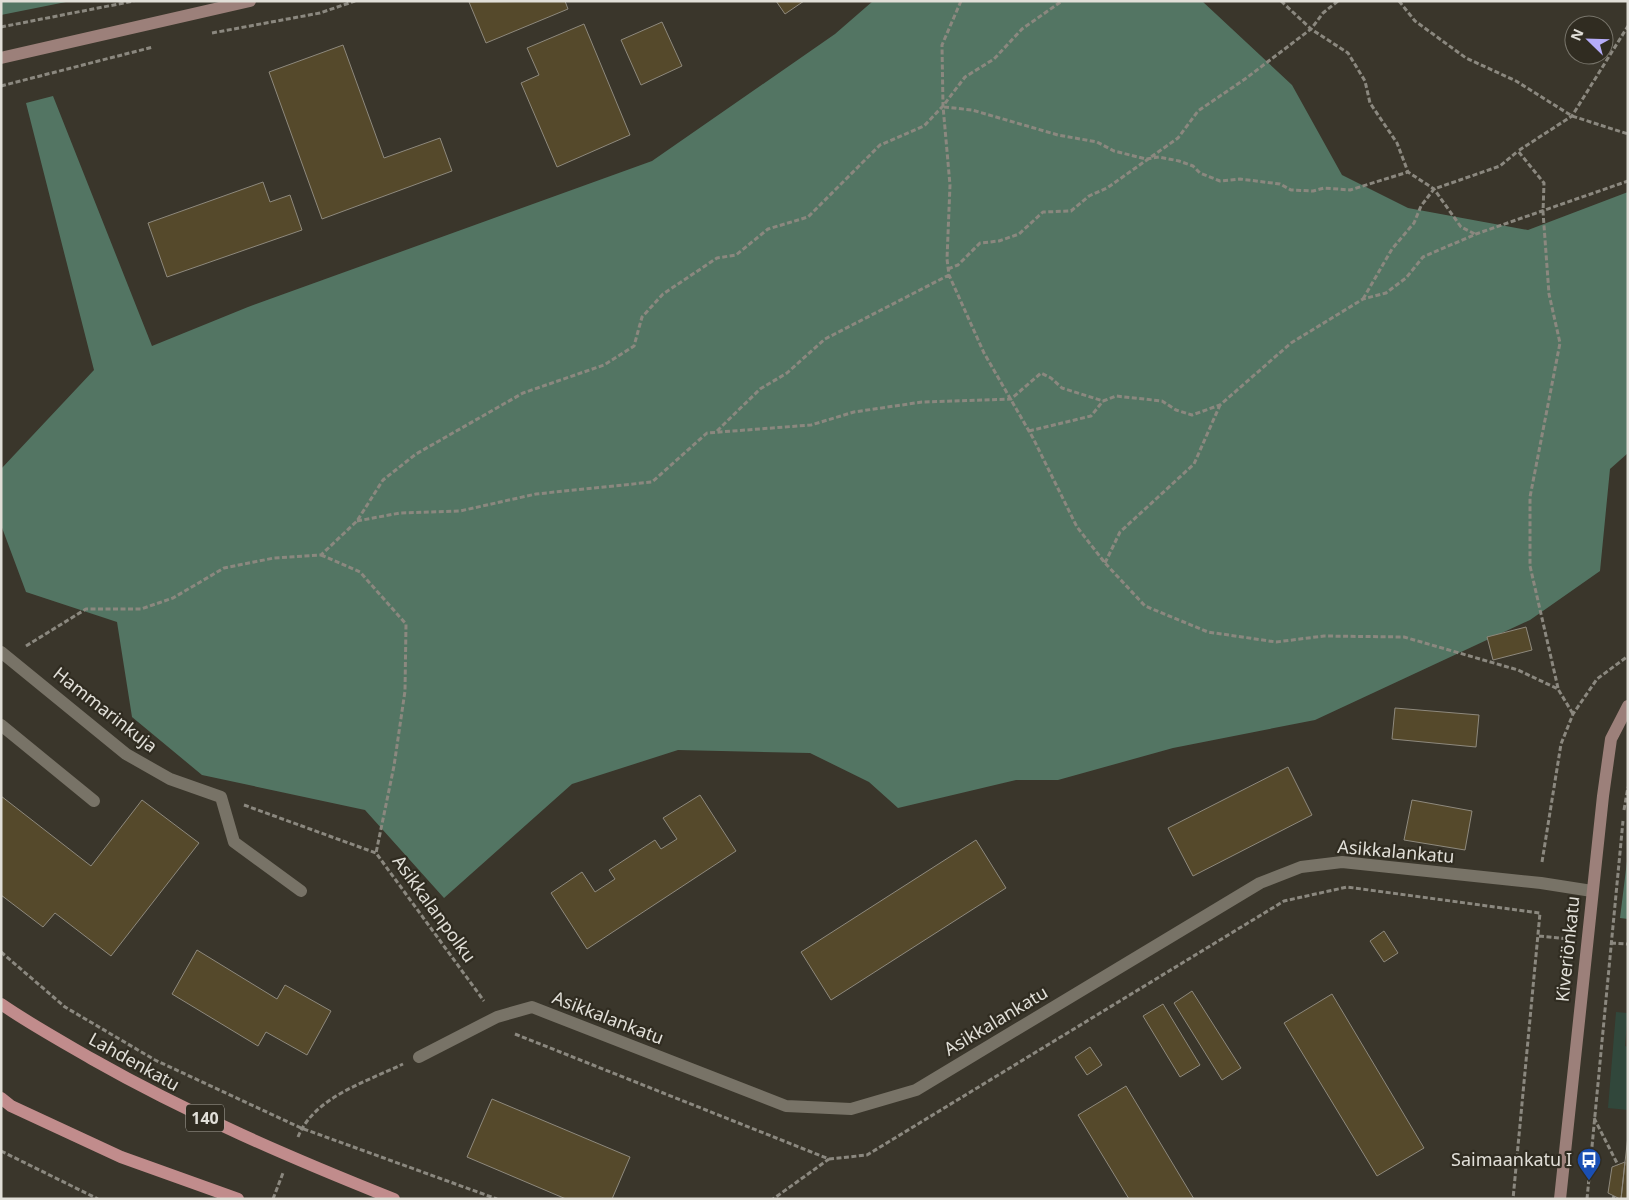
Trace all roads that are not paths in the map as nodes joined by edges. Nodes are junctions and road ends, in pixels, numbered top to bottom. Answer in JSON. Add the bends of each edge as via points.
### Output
{"nodes":[{"id":1,"x":250,"y":1,"type":"edge"},
{"id":2,"x":1,"y":58,"type":"edge"},
{"id":3,"x":5,"y":654,"type":"edge"},
{"id":4,"x":1628,"y":706,"type":"edge"},
{"id":5,"x":1,"y":725,"type":"edge"},
{"id":6,"x":94,"y":801,"type":"dead end"},
{"id":7,"x":1592,"y":890,"type":"junction"},
{"id":8,"x":302,"y":891,"type":"dead end"},
{"id":9,"x":1,"y":1004,"type":"edge"},
{"id":10,"x":419,"y":1056,"type":"road end"},
{"id":11,"x":1,"y":1098,"type":"edge"},
{"id":12,"x":238,"y":1199,"type":"edge"},
{"id":13,"x":394,"y":1199,"type":"edge"},
{"id":14,"x":1560,"y":1199,"type":"edge"}],
"edges":[{"from":1,"to":2,"type":"street"},
{"from":3,"to":8,"type":"street","name":"Hammarinkuja","via":[[126,754],[170,779],[221,797],[234,842]]},
{"from":4,"to":7,"type":"street","name":"Kiveriönkatu","via":[[1611,739]]},
{"from":5,"to":6,"type":"street"},
{"from":7,"to":10,"type":"street","name":"Asikkalankatu","via":[[1342,862],[1301,868],[1260,883],[916,1090],[851,1110],[786,1106],[532,1007],[497,1017]]},
{"from":7,"to":14,"type":"street","name":"Kiveriönkatu"},
{"from":9,"to":13,"type":"main road","name":"Lahdenkatu","number":"140","via":[[152,1093],[290,1157]]},
{"from":11,"to":12,"type":"main road","via":[[11,1106],[121,1157]]}]}
